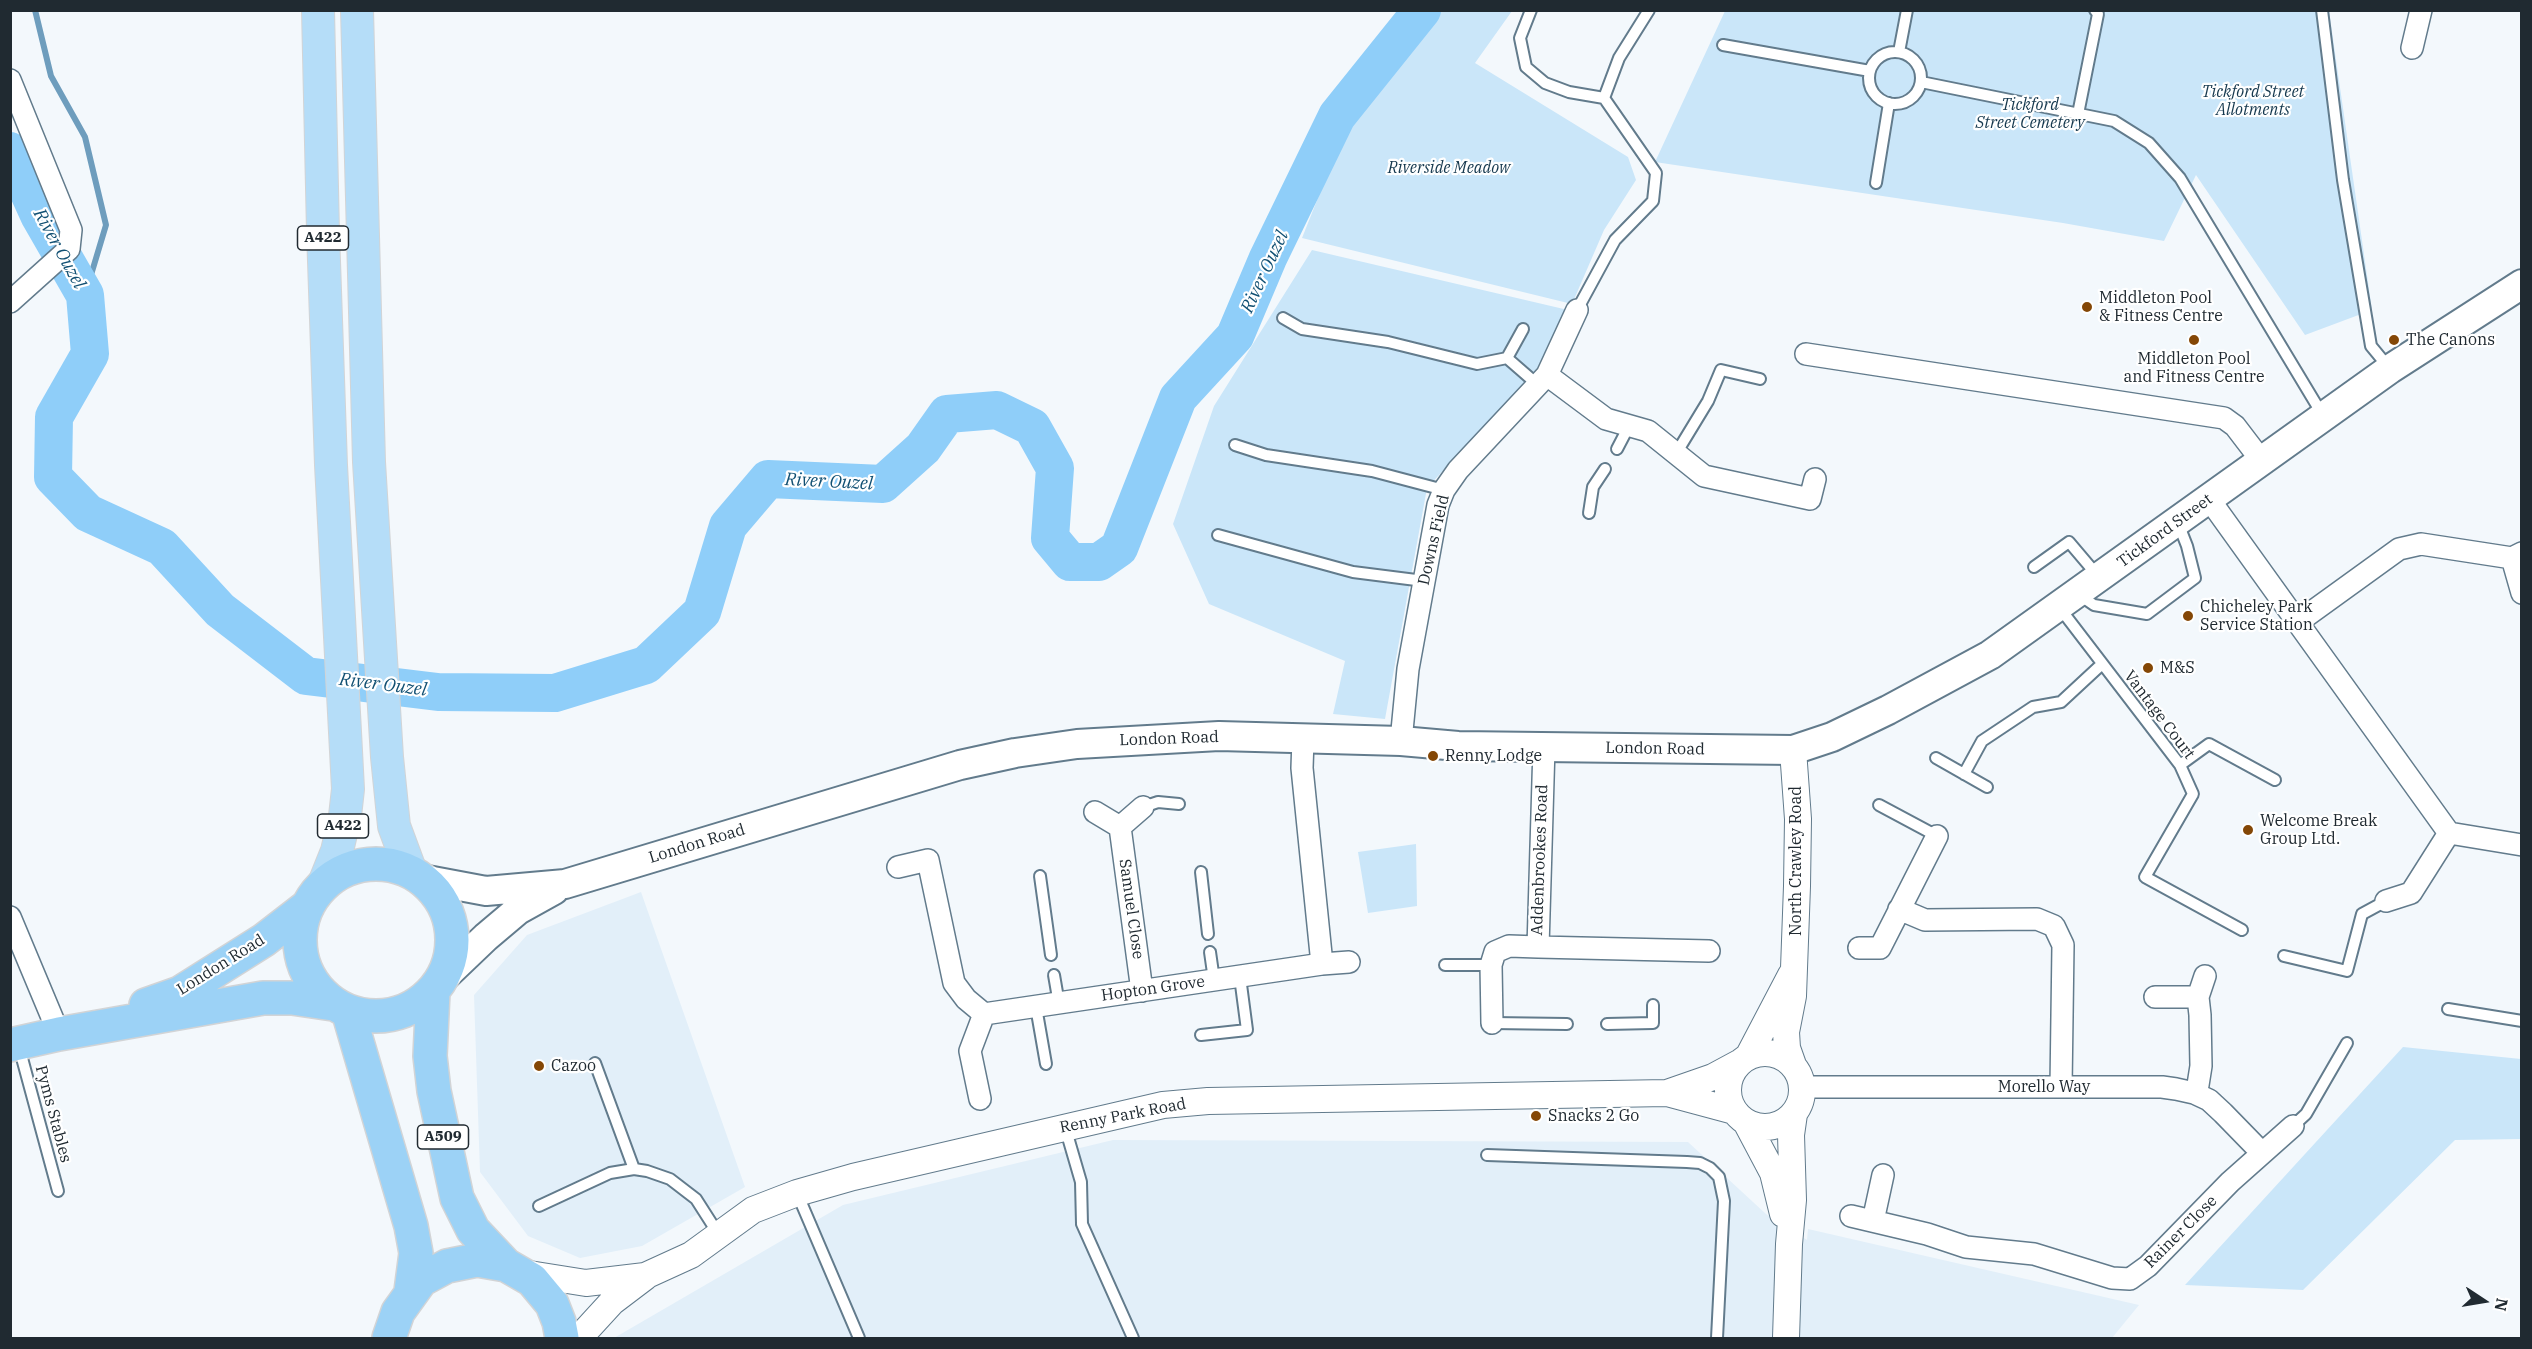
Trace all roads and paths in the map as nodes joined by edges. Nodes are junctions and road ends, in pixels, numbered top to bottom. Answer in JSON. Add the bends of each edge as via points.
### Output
{"nodes":[{"id":1,"x":318,"y":10,"type":"edge"},
{"id":2,"x":357,"y":10,"type":"edge"},
{"id":3,"x":1531,"y":10,"type":"edge"},
{"id":4,"x":1649,"y":10,"type":"edge"},
{"id":5,"x":1907,"y":10,"type":"edge"},
{"id":6,"x":2095,"y":10,"type":"edge"},
{"id":7,"x":2322,"y":10,"type":"edge"},
{"id":8,"x":2421,"y":10,"type":"edge"},
{"id":9,"x":1724,"y":45,"type":"dead end"},
{"id":10,"x":2412,"y":48,"type":"dead end"},
{"id":11,"x":1899,"y":52,"type":"junction"},
{"id":12,"x":1870,"y":71,"type":"junction"},
{"id":13,"x":10,"y":80,"type":"edge"},
{"id":14,"x":1921,"y":82,"type":"junction"},
{"id":15,"x":1604,"y":98,"type":"junction"},
{"id":16,"x":1889,"y":103,"type":"junction"},
{"id":17,"x":2078,"y":114,"type":"junction"},
{"id":18,"x":1876,"y":183,"type":"dead end"},
{"id":19,"x":2522,"y":284,"type":"edge"},
{"id":20,"x":10,"y":302,"type":"edge"},
{"id":21,"x":1577,"y":310,"type":"joint"},
{"id":22,"x":1283,"y":318,"type":"dead end"},
{"id":23,"x":1523,"y":329,"type":"dead end"},
{"id":24,"x":1806,"y":354,"type":"dead end"},
{"id":25,"x":1507,"y":358,"type":"junction"},
{"id":26,"x":2390,"y":369,"type":"junction"},
{"id":27,"x":1760,"y":379,"type":"dead end"},
{"id":28,"x":1542,"y":380,"type":"junction"},
{"id":29,"x":2323,"y":416,"type":"junction"},
{"id":30,"x":1629,"y":426,"type":"junction"},
{"id":31,"x":1235,"y":445,"type":"dead end"},
{"id":32,"x":1617,"y":449,"type":"dead end"},
{"id":33,"x":1677,"y":452,"type":"junction"},
{"id":34,"x":2261,"y":460,"type":"junction"},
{"id":35,"x":1605,"y":469,"type":"dead end"},
{"id":36,"x":1815,"y":479,"type":"dead end"},
{"id":37,"x":1444,"y":489,"type":"junction"},
{"id":38,"x":2209,"y":499,"type":"junction"},
{"id":39,"x":1589,"y":513,"type":"dead end"},
{"id":40,"x":2178,"y":523,"type":"junction"},
{"id":41,"x":1218,"y":535,"type":"dead end"},
{"id":42,"x":2517,"y":556,"type":"edge"},
{"id":43,"x":2034,"y":567,"type":"dead end"},
{"id":44,"x":1424,"y":582,"type":"junction"},
{"id":45,"x":2079,"y":593,"type":"junction"},
{"id":46,"x":2522,"y":593,"type":"edge"},
{"id":47,"x":2298,"y":622,"type":"junction"},
{"id":48,"x":2102,"y":664,"type":"junction"},
{"id":49,"x":1303,"y":739,"type":"junction"},
{"id":50,"x":1401,"y":741,"type":"junction"},
{"id":51,"x":1544,"y":747,"type":"junction"},
{"id":52,"x":1793,"y":750,"type":"junction"},
{"id":53,"x":1935,"y":758,"type":"dead end"},
{"id":54,"x":2180,"y":765,"type":"junction"},
{"id":55,"x":1964,"y":774,"type":"junction"},
{"id":56,"x":2275,"y":780,"type":"dead end"},
{"id":57,"x":1987,"y":787,"type":"dead end"},
{"id":58,"x":1179,"y":804,"type":"dead end"},
{"id":59,"x":1879,"y":805,"type":"dead end"},
{"id":60,"x":1143,"y":807,"type":"joint"},
{"id":61,"x":1095,"y":812,"type":"dead end"},
{"id":62,"x":1120,"y":827,"type":"junction"},
{"id":63,"x":2449,"y":833,"type":"junction"},
{"id":64,"x":1937,"y":836,"type":"joint"},
{"id":65,"x":2522,"y":845,"type":"edge"},
{"id":66,"x":898,"y":867,"type":"dead end"},
{"id":67,"x":1201,"y":872,"type":"dead end"},
{"id":68,"x":416,"y":875,"type":"junction"},
{"id":69,"x":1040,"y":876,"type":"dead end"},
{"id":70,"x":565,"y":884,"type":"junction"},
{"id":71,"x":316,"y":896,"type":"junction"},
{"id":72,"x":2386,"y":901,"type":"joint"},
{"id":73,"x":1899,"y":909,"type":"junction"},
{"id":74,"x":10,"y":917,"type":"edge"},
{"id":75,"x":2242,"y":930,"type":"dead end"},
{"id":76,"x":1208,"y":934,"type":"dead end"},
{"id":77,"x":1538,"y":947,"type":"junction"},
{"id":78,"x":1859,"y":948,"type":"dead end"},
{"id":79,"x":1709,"y":951,"type":"dead end"},
{"id":80,"x":1210,"y":952,"type":"dead end"},
{"id":81,"x":1052,"y":955,"type":"dead end"},
{"id":82,"x":2284,"y":956,"type":"dead end"},
{"id":83,"x":1349,"y":962,"type":"dead end"},
{"id":84,"x":1322,"y":964,"type":"junction"},
{"id":85,"x":1445,"y":965,"type":"dead end"},
{"id":86,"x":1491,"y":965,"type":"junction"},
{"id":87,"x":1792,"y":972,"type":"junction"},
{"id":88,"x":1054,"y":975,"type":"dead end"},
{"id":89,"x":2205,"y":976,"type":"dead end"},
{"id":90,"x":1240,"y":977,"type":"junction"},
{"id":91,"x":1214,"y":980,"type":"junction"},
{"id":92,"x":438,"y":985,"type":"junction"},
{"id":93,"x":1142,"y":991,"type":"junction"},
{"id":94,"x":2155,"y":997,"type":"dead end"},
{"id":95,"x":2198,"y":997,"type":"junction"},
{"id":96,"x":1059,"y":1004,"type":"junction"},
{"id":97,"x":1653,"y":1005,"type":"dead end"},
{"id":98,"x":1036,"y":1007,"type":"junction"},
{"id":99,"x":340,"y":1008,"type":"junction"},
{"id":100,"x":2448,"y":1009,"type":"dead end"},
{"id":101,"x":984,"y":1014,"type":"junction"},
{"id":102,"x":2522,"y":1021,"type":"edge"},
{"id":103,"x":1492,"y":1023,"type":"joint"},
{"id":104,"x":1566,"y":1024,"type":"dead end"},
{"id":105,"x":1607,"y":1024,"type":"dead end"},
{"id":106,"x":59,"y":1035,"type":"junction"},
{"id":107,"x":1201,"y":1035,"type":"dead end"},
{"id":108,"x":2347,"y":1043,"type":"dead end"},
{"id":109,"x":14,"y":1045,"type":"edge"},
{"id":110,"x":1744,"y":1060,"type":"junction"},
{"id":111,"x":595,"y":1063,"type":"dead end"},
{"id":112,"x":1046,"y":1064,"type":"dead end"},
{"id":113,"x":1798,"y":1076,"type":"junction"},
{"id":114,"x":2061,"y":1087,"type":"junction"},
{"id":115,"x":1667,"y":1093,"type":"junction"},
{"id":116,"x":2194,"y":1093,"type":"junction"},
{"id":117,"x":980,"y":1099,"type":"dead end"},
{"id":118,"x":1794,"y":1114,"type":"junction"},
{"id":119,"x":1740,"y":1116,"type":"junction"},
{"id":120,"x":2293,"y":1126,"type":"joint"},
{"id":121,"x":1065,"y":1127,"type":"junction"},
{"id":122,"x":2262,"y":1153,"type":"junction"},
{"id":123,"x":1488,"y":1155,"type":"dead end"},
{"id":124,"x":634,"y":1169,"type":"junction"},
{"id":125,"x":1883,"y":1175,"type":"dead end"},
{"id":126,"x":58,"y":1191,"type":"dead end"},
{"id":127,"x":797,"y":1193,"type":"junction"},
{"id":128,"x":539,"y":1206,"type":"dead end"},
{"id":129,"x":1851,"y":1216,"type":"dead end"},
{"id":130,"x":1873,"y":1221,"type":"junction"},
{"id":131,"x":719,"y":1235,"type":"junction"},
{"id":132,"x":1789,"y":1244,"type":"junction"},
{"id":133,"x":515,"y":1269,"type":"junction"},
{"id":134,"x":645,"y":1276,"type":"junction"},
{"id":135,"x":411,"y":1291,"type":"junction"},
{"id":136,"x":389,"y":1338,"type":"edge"},
{"id":137,"x":562,"y":1338,"type":"edge"},
{"id":138,"x":579,"y":1338,"type":"edge"},
{"id":139,"x":859,"y":1338,"type":"edge"},
{"id":140,"x":1133,"y":1338,"type":"edge"},
{"id":141,"x":1717,"y":1338,"type":"edge"},
{"id":142,"x":1786,"y":1338,"type":"edge"}],
"edges":[{"from":1,"to":71,"type":"main road","number":"A422","via":[[331,465],[348,763],[345,816],[337,851]]},
{"from":2,"to":68,"type":"main road","number":"A422","via":[[369,462],[387,757],[394,826]]},
{"from":3,"to":15,"type":"lane","via":[[1520,38],[1526,67],[1545,83]]},
{"from":4,"to":15,"type":"lane","via":[[1618,58]]},
{"from":5,"to":11,"type":"lane"},
{"from":6,"to":17,"type":"lane","via":[[2098,14]]},
{"from":7,"to":26,"type":"lane","via":[[2343,180],[2371,346]]},
{"from":8,"to":10,"type":"street"},
{"from":9,"to":12,"type":"lane"},
{"from":11,"to":12,"type":"lane","via":[[1884,54]]},
{"from":11,"to":14,"type":"lane","via":[[1916,62]]},
{"from":12,"to":16,"type":"lane","via":[[1871,88]]},
{"from":13,"to":20,"type":"street","via":[[71,230],[69,249]]},
{"from":14,"to":16,"type":"lane","via":[[1906,102]]},
{"from":14,"to":17,"type":"lane"},
{"from":15,"to":21,"type":"lane","via":[[1656,173],[1653,201],[1615,240]]},
{"from":16,"to":18,"type":"lane"},
{"from":17,"to":29,"type":"lane","via":[[2114,121],[2149,142],[2180,178]]},
{"from":19,"to":26,"type":"main road","name":"Tickford Street"},
{"from":21,"to":28,"type":"street","name":"Downs Field"},
{"from":22,"to":25,"type":"lane","via":[[1302,329],[1388,342],[1477,364]]},
{"from":23,"to":25,"type":"lane"},
{"from":24,"to":34,"type":"street","via":[[2224,418]]},
{"from":25,"to":28,"type":"lane"},
{"from":26,"to":29,"type":"main road","name":"Tickford Street"},
{"from":27,"to":33,"type":"lane","via":[[1721,370],[1708,401]]},
{"from":28,"to":30,"type":"street","via":[[1606,419]]},
{"from":28,"to":37,"type":"street","name":"Downs Field"},
{"from":29,"to":34,"type":"main road","name":"Tickford Street"},
{"from":30,"to":32,"type":"lane"},
{"from":30,"to":33,"type":"street","via":[[1648,431]]},
{"from":31,"to":37,"type":"lane","via":[[1266,455],[1372,471]]},
{"from":33,"to":36,"type":"street","via":[[1704,476],[1810,499]]},
{"from":34,"to":38,"type":"main road","name":"Tickford Street"},
{"from":35,"to":39,"type":"lane","via":[[1593,487]]},
{"from":37,"to":44,"type":"street","name":"Downs Field"},
{"from":38,"to":40,"type":"main road","name":"Tickford Street"},
{"from":38,"to":47,"type":"street"},
{"from":40,"to":45,"type":"main road","name":"Tickford Street"},
{"from":40,"to":45,"type":"lane","via":[[2195,578],[2147,614],[2094,604]]},
{"from":41,"to":44,"type":"lane","via":[[1353,572]]},
{"from":42,"to":46,"type":"street"},
{"from":42,"to":47,"type":"street","via":[[2421,544],[2399,549]]},
{"from":43,"to":45,"type":"lane","name":"Vantage Court","via":[[2069,542]]},
{"from":44,"to":50,"type":"street","name":"Downs Field","via":[[1408,669]]},
{"from":45,"to":48,"type":"lane","name":"Vantage Court"},
{"from":45,"to":52,"type":"main road","name":"Tickford Street","via":[[1948,680],[1832,737]]},
{"from":47,"to":63,"type":"street"},
{"from":48,"to":54,"type":"lane","name":"Vantage Court"},
{"from":48,"to":55,"type":"lane","via":[[2061,702],[2033,707],[1982,741]]},
{"from":49,"to":50,"type":"main road","name":"London Road"},
{"from":49,"to":70,"type":"main road","name":"London Road","via":[[1166,738],[1015,753],[905,780]]},
{"from":49,"to":84,"type":"street","via":[[1302,768]]},
{"from":50,"to":51,"type":"main road","name":"London Road"},
{"from":51,"to":52,"type":"main road","name":"London Road"},
{"from":51,"to":77,"type":"street","name":"Addenbrookes Road"},
{"from":52,"to":87,"type":"street","name":"North Crawley Road","via":[[1798,819]]},
{"from":53,"to":55,"type":"lane"},
{"from":54,"to":56,"type":"lane","via":[[2209,744]]},
{"from":54,"to":75,"type":"lane","name":"Vantage Court","via":[[2193,794],[2145,877]]},
{"from":55,"to":57,"type":"lane"},
{"from":58,"to":60,"type":"lane","via":[[1158,802]]},
{"from":59,"to":64,"type":"lane"},
{"from":60,"to":62,"type":"street"},
{"from":61,"to":62,"type":"street"},
{"from":62,"to":93,"type":"street","name":"Samuel Close"},
{"from":63,"to":65,"type":"street"},
{"from":63,"to":72,"type":"street","via":[[2411,893]]},
{"from":64,"to":73,"type":"street"},
{"from":66,"to":101,"type":"street","via":[[928,860],[954,983]]},
{"from":67,"to":76,"type":"lane"},
{"from":68,"to":70,"type":"main road","name":"London Road","via":[[486,891]]},
{"from":68,"to":71,"type":"highway","via":[[381,864],[365,865],[349,869]]},
{"from":68,"to":92,"type":"highway","via":[[441,900],[451,922],[448,966]]},
{"from":69,"to":81,"type":"lane"},
{"from":70,"to":92,"type":"main road","name":"London Road","via":[[518,910]]},
{"from":71,"to":99,"type":"highway","via":[[301,929],[304,964],[315,986]]},
{"from":71,"to":106,"type":"highway","name":"London Road","via":[[256,945],[180,993]]},
{"from":72,"to":82,"type":"lane","via":[[2362,914],[2347,971]]},
{"from":73,"to":78,"type":"street","via":[[1880,948]]},
{"from":73,"to":114,"type":"street","via":[[1925,920],[2037,919],[2054,926],[2063,945]]},
{"from":74,"to":106,"type":"street"},
{"from":77,"to":79,"type":"street","name":"Addenbrookes Road","via":[[1654,955]]},
{"from":77,"to":86,"type":"street","via":[[1509,946],[1495,952]]},
{"from":80,"to":91,"type":"lane"},
{"from":83,"to":84,"type":"street","name":"Hopton Grove"},
{"from":84,"to":90,"type":"street","name":"Hopton Grove"},
{"from":85,"to":86,"type":"lane"},
{"from":86,"to":103,"type":"street"},
{"from":87,"to":110,"type":"street","name":"North Crawley Road"},
{"from":87,"to":113,"type":"street","name":"North Crawley Road","via":[[1786,1048]]},
{"from":88,"to":96,"type":"lane"},
{"from":89,"to":95,"type":"street"},
{"from":90,"to":91,"type":"street","name":"Hopton Grove"},
{"from":90,"to":107,"type":"lane","via":[[1247,1030]]},
{"from":91,"to":93,"type":"street","name":"Hopton Grove"},
{"from":92,"to":99,"type":"highway","via":[[413,1007],[391,1015],[368,1017]]},
{"from":92,"to":133,"type":"highway","number":"A509","via":[[430,1056],[457,1198],[473,1230]]},
{"from":93,"to":96,"type":"street","name":"Hopton Grove"},
{"from":94,"to":95,"type":"street"},
{"from":95,"to":116,"type":"street","via":[[2201,1066]]},
{"from":96,"to":98,"type":"street","name":"Hopton Grove"},
{"from":97,"to":105,"type":"lane","via":[[1653,1023]]},
{"from":98,"to":101,"type":"street","name":"Hopton Grove"},
{"from":98,"to":112,"type":"lane"},
{"from":99,"to":106,"type":"highway","name":"London Road","via":[[292,998],[263,998]]},
{"from":99,"to":135,"type":"highway","via":[[411,1226],[416,1253]]},
{"from":100,"to":102,"type":"lane"},
{"from":101,"to":117,"type":"street","via":[[970,1051]]},
{"from":103,"to":104,"type":"lane"},
{"from":106,"to":109,"type":"highway","name":"London Road"},
{"from":108,"to":120,"type":"lane","via":[[2306,1114]]},
{"from":109,"to":126,"type":"lane","name":"Pyms Stables"},
{"from":110,"to":113,"type":"street","via":[[1758,1053],[1777,1055]]},
{"from":110,"to":115,"type":"street","name":"Renny Park Road","via":[[1713,1077]]},
{"from":110,"to":119,"type":"street","via":[[1728,1086],[1728,1095]]},
{"from":111,"to":124,"type":"lane"},
{"from":113,"to":114,"type":"street","name":"Morello Way"},
{"from":113,"to":118,"type":"street","via":[[1802,1096]]},
{"from":114,"to":116,"type":"street","name":"Morello Way","via":[[2162,1087]]},
{"from":115,"to":119,"type":"street","name":"Renny Park Road"},
{"from":115,"to":121,"type":"street","name":"Renny Park Road","via":[[1208,1101],[1163,1105]]},
{"from":116,"to":122,"type":"street","name":"Morello Way","via":[[2209,1100]]},
{"from":118,"to":119,"type":"street","via":[[1766,1127]]},
{"from":118,"to":132,"type":"street"},
{"from":119,"to":132,"type":"street","via":[[1773,1173]]},
{"from":120,"to":122,"type":"street","name":"Rainer Close"},
{"from":121,"to":127,"type":"street","name":"Renny Park Road"},
{"from":121,"to":140,"type":"lane","via":[[1081,1182],[1082,1224]]},
{"from":122,"to":130,"type":"street","name":"Rainer Close","via":[[2148,1266],[2130,1279],[2112,1278],[2034,1254],[1966,1246]]},
{"from":123,"to":141,"type":"lane","via":[[1688,1161],[1710,1168],[1719,1177],[1724,1201]]},
{"from":124,"to":128,"type":"lane","via":[[610,1173]]},
{"from":124,"to":131,"type":"lane","via":[[660,1175],[683,1187],[696,1198]]},
{"from":125,"to":130,"type":"street"},
{"from":127,"to":131,"type":"street","name":"Renny Park Road","via":[[753,1210]]},
{"from":127,"to":139,"type":"lane"},
{"from":129,"to":130,"type":"street","name":"Rainer Close"},
{"from":131,"to":134,"type":"street","name":"Renny Park Road","via":[[684,1259]]},
{"from":132,"to":142,"type":"street"},
{"from":133,"to":134,"type":"street","name":"Renny Park Road","via":[[586,1283]]},
{"from":133,"to":135,"type":"highway","via":[[477,1260],[461,1261],[434,1272]]},
{"from":133,"to":137,"type":"highway","via":[[541,1288],[552,1304]]},
{"from":134,"to":138,"type":"street","name":"Renny Park Road","via":[[606,1308]]},
{"from":135,"to":136,"type":"highway"}]}
